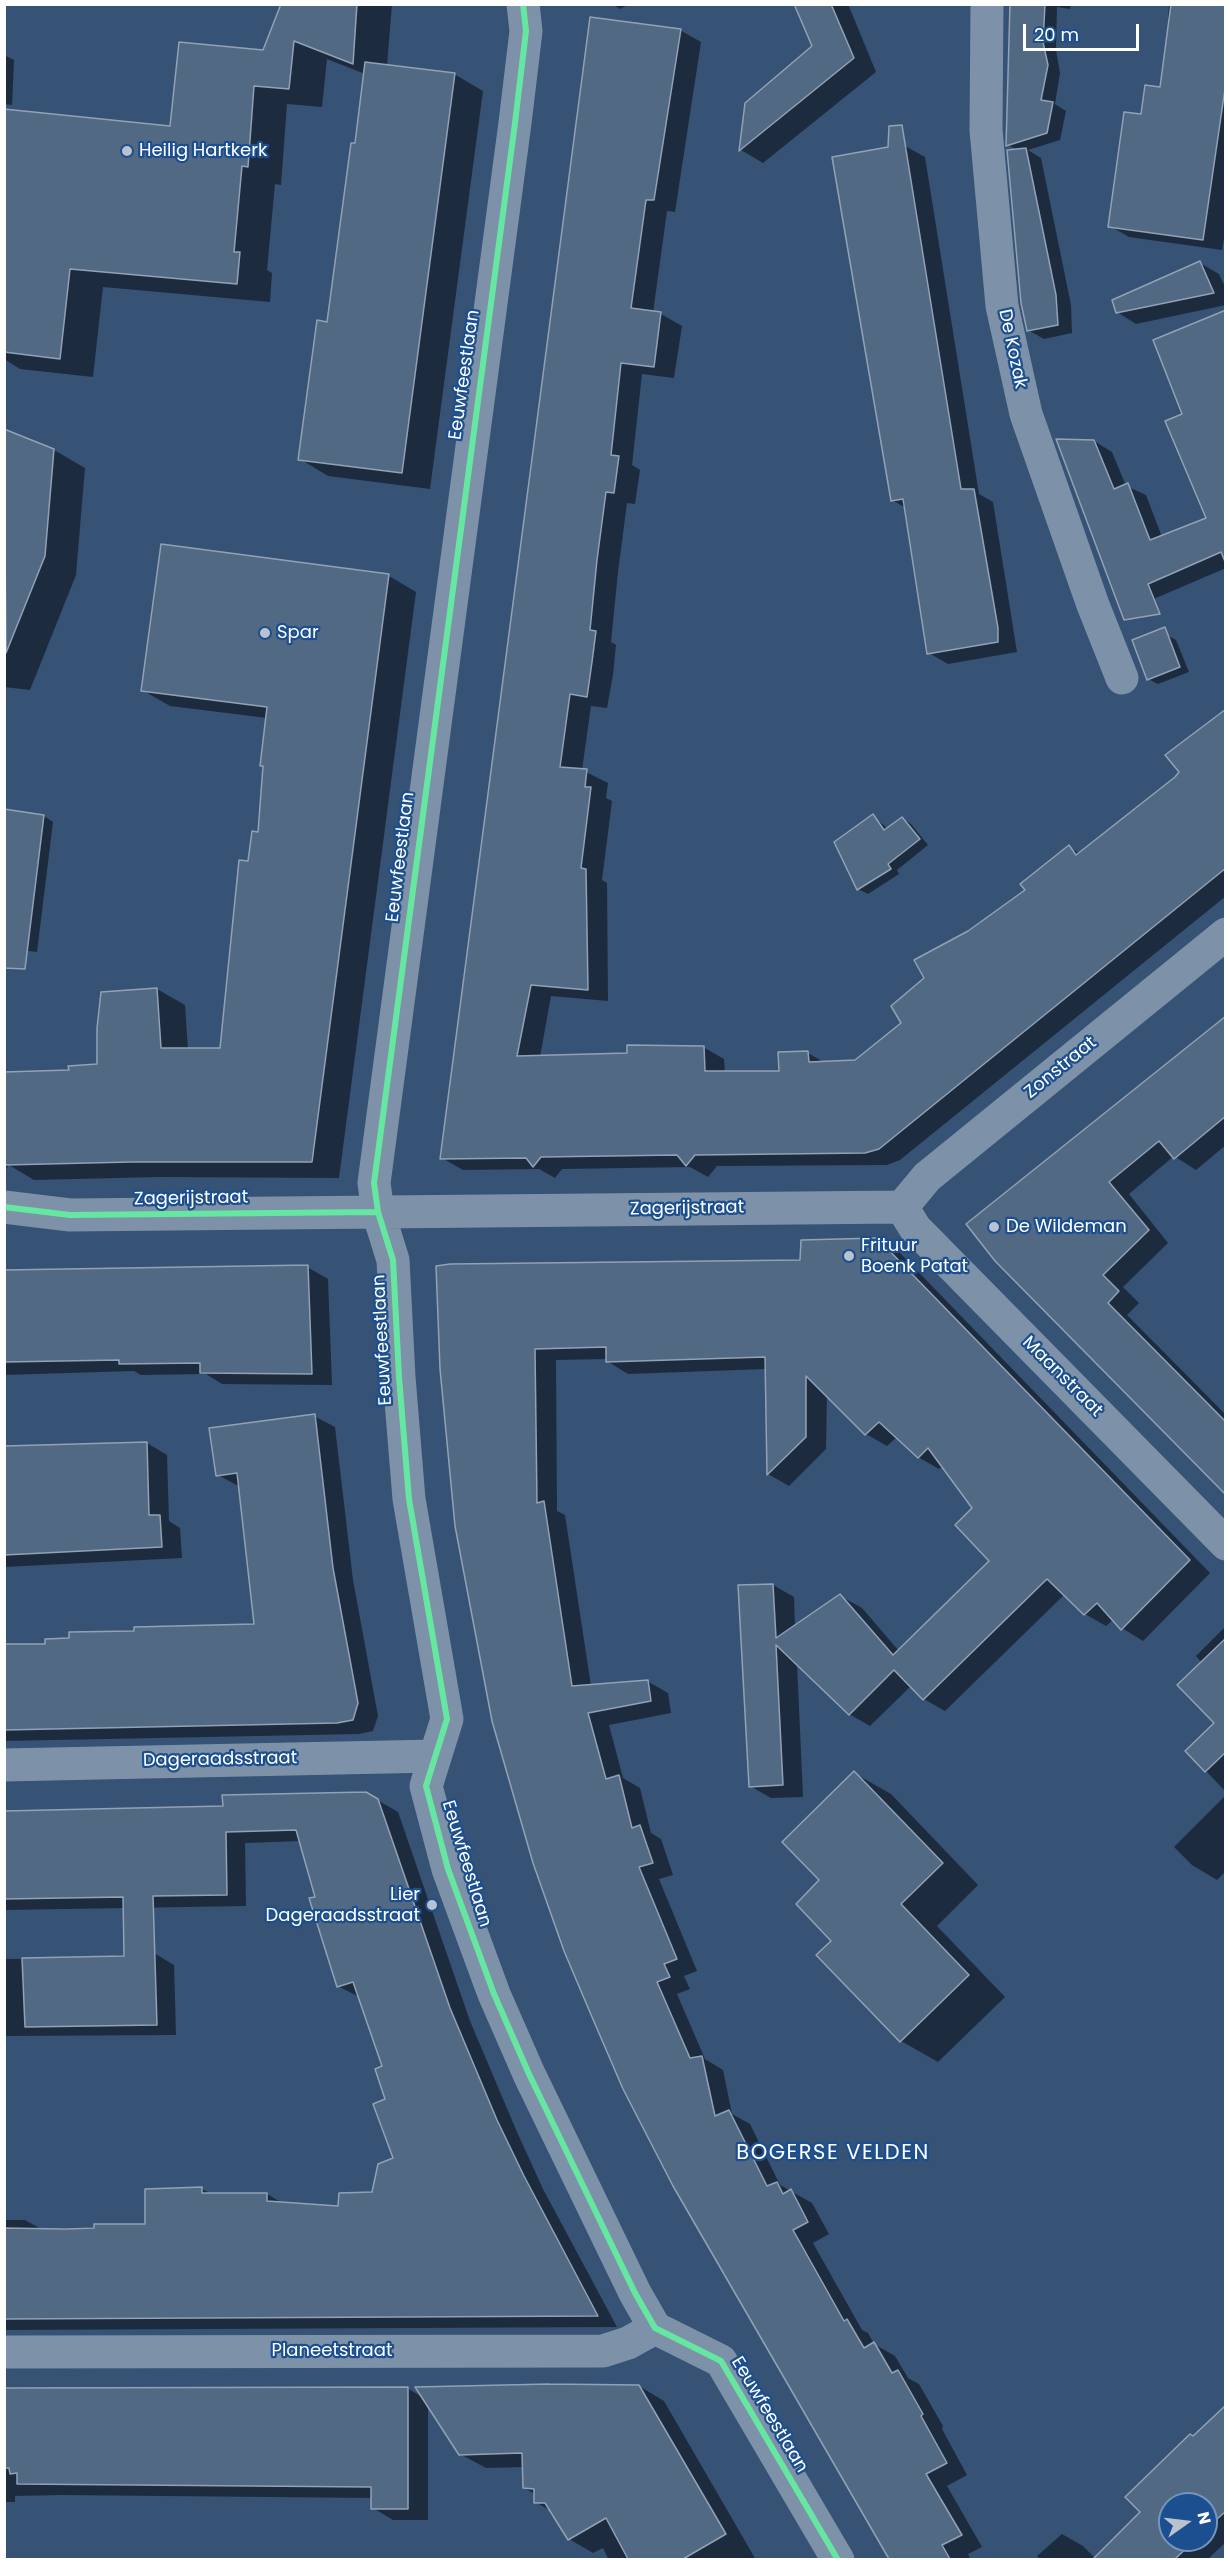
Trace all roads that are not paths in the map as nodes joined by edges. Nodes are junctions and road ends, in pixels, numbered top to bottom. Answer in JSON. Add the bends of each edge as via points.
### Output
{"nodes":[{"id":1,"x":523,"y":4,"type":"edge"},
{"id":2,"x":987,"y":4,"type":"edge"},
{"id":3,"x":1122,"y":678,"type":"dead end"},
{"id":4,"x":1226,"y":934,"type":"edge"},
{"id":5,"x":4,"y":1207,"type":"edge"},
{"id":6,"x":902,"y":1207,"type":"junction"},
{"id":7,"x":378,"y":1212,"type":"junction"},
{"id":8,"x":1226,"y":1544,"type":"edge"},
{"id":9,"x":435,"y":1756,"type":"junction"},
{"id":10,"x":4,"y":1765,"type":"edge"},
{"id":11,"x":655,"y":2328,"type":"junction"},
{"id":12,"x":4,"y":2352,"type":"edge"},
{"id":13,"x":838,"y":2559,"type":"edge"}],
"edges":[{"from":1,"to":7,"type":"street","name":"Eeuwfeestlaan","via":[[526,31],[515,123],[380,1133],[374,1184]]},
{"from":2,"to":3,"type":"street","name":"De Kozak","via":[[986,130],[1002,306],[1026,414]]},
{"from":4,"to":6,"type":"street","name":"Zonstraat","via":[[927,1177]]},
{"from":5,"to":7,"type":"street","name":"Zagerijstraat","via":[[70,1215]]},
{"from":6,"to":7,"type":"street","name":"Zagerijstraat"},
{"from":6,"to":8,"type":"street","name":"Maanstraat","via":[[915,1228]]},
{"from":7,"to":9,"type":"street","name":"Eeuwfeestlaan","via":[[393,1260],[409,1499],[447,1719]]},
{"from":9,"to":10,"type":"street","name":"Dageraadsstraat"},
{"from":9,"to":11,"type":"street","name":"Eeuwfeestlaan","via":[[426,1786],[448,1869],[494,1994],[577,2176]]},
{"from":11,"to":12,"type":"street","name":"Planeetstraat","via":[[603,2351]]},
{"from":11,"to":13,"type":"street","name":"Eeuwfeestlaan","via":[[721,2361]]}]}
